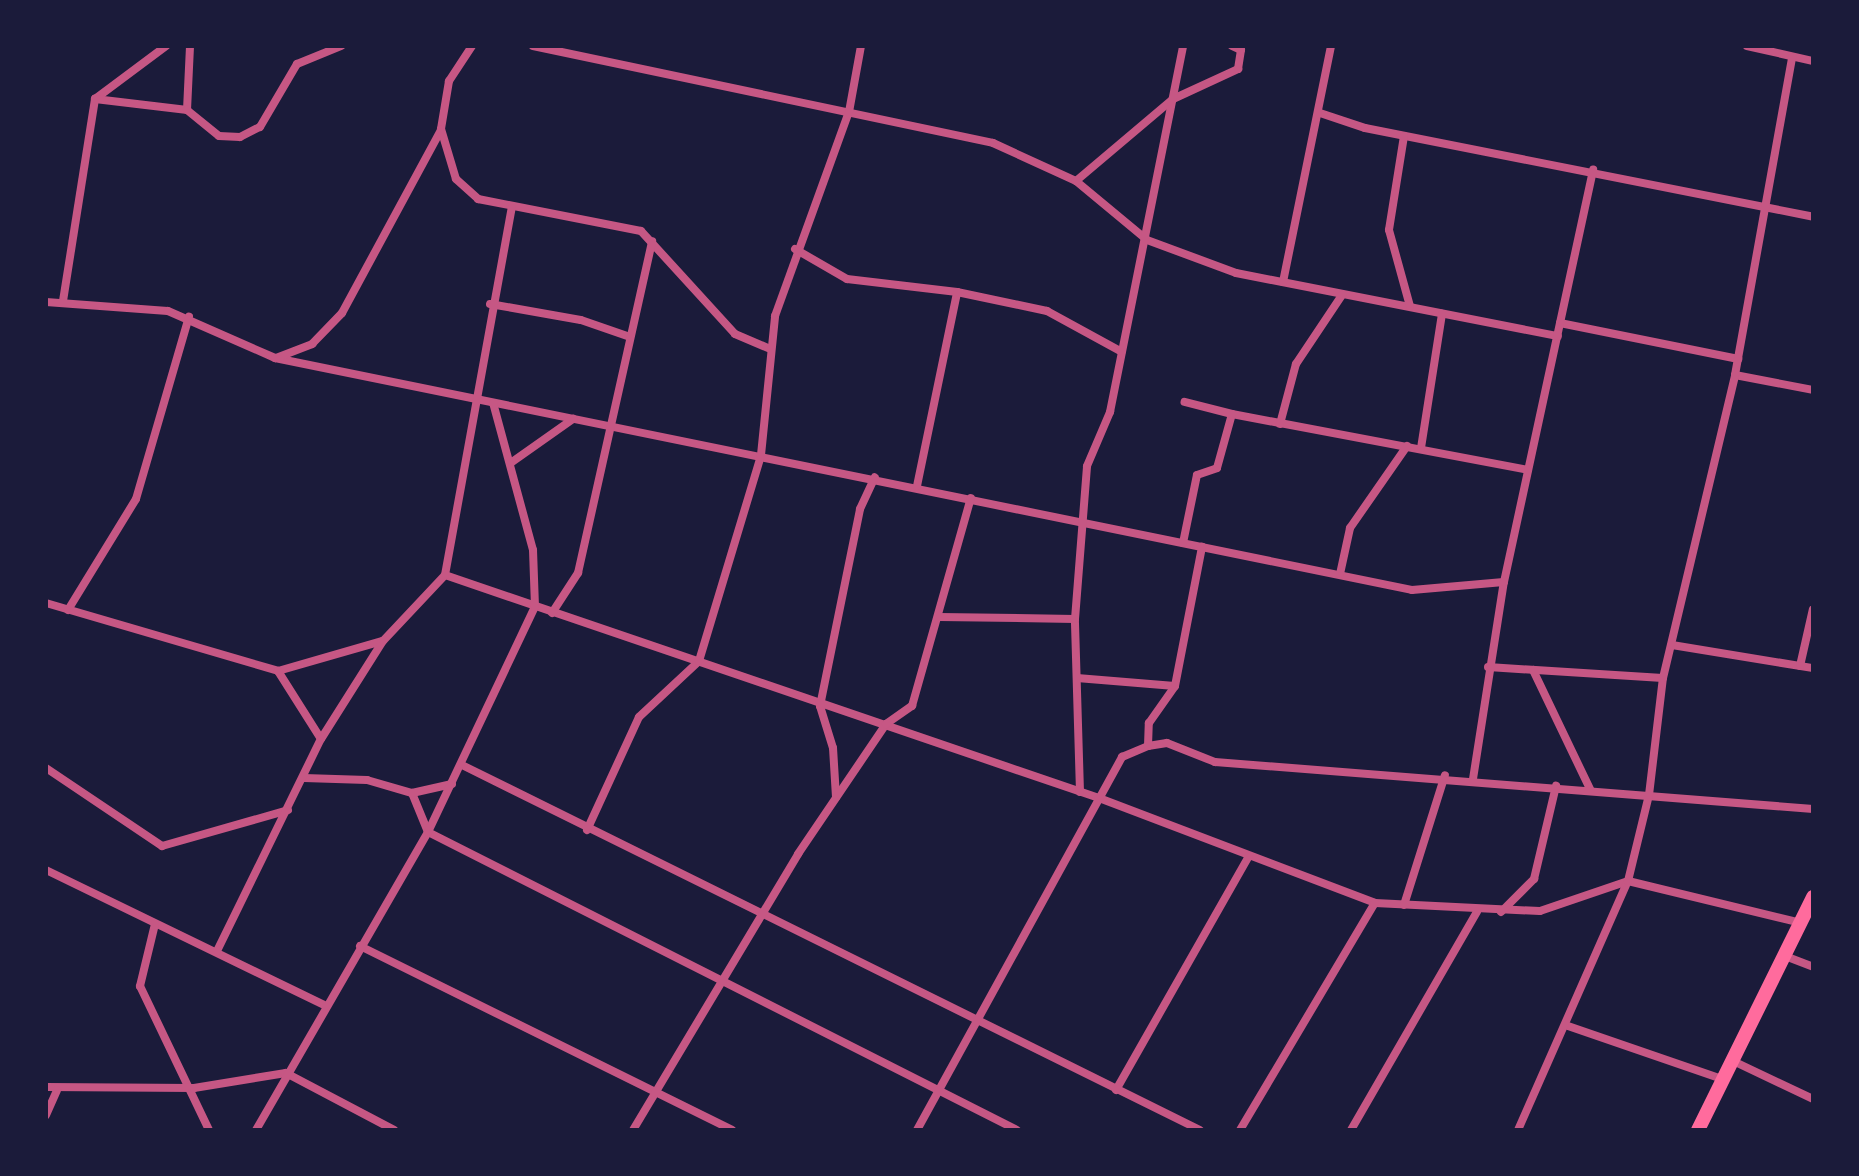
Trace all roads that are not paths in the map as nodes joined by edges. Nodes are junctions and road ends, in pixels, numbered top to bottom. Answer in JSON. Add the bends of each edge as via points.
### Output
{"nodes":[{"id":1,"x":166,"y":46,"type":"edge"},
{"id":2,"x":190,"y":46,"type":"edge"},
{"id":3,"x":341,"y":46,"type":"edge"},
{"id":4,"x":472,"y":46,"type":"edge"},
{"id":5,"x":533,"y":46,"type":"edge"},
{"id":6,"x":861,"y":46,"type":"edge"},
{"id":7,"x":1183,"y":46,"type":"edge"},
{"id":8,"x":1232,"y":46,"type":"edge"},
{"id":9,"x":1331,"y":46,"type":"edge"},
{"id":10,"x":1747,"y":46,"type":"edge"},
{"id":11,"x":1792,"y":57,"type":"junction"},
{"id":12,"x":1813,"y":61,"type":"edge"},
{"id":13,"x":95,"y":99,"type":"junction"},
{"id":14,"x":1173,"y":99,"type":"junction"},
{"id":15,"x":187,"y":110,"type":"junction"},
{"id":16,"x":849,"y":112,"type":"junction"},
{"id":17,"x":1320,"y":113,"type":"junction"},
{"id":18,"x":441,"y":129,"type":"junction"},
{"id":19,"x":1404,"y":136,"type":"junction"},
{"id":20,"x":1593,"y":170,"type":"junction"},
{"id":21,"x":1076,"y":181,"type":"junction"},
{"id":22,"x":1760,"y":206,"type":"junction"},
{"id":23,"x":512,"y":208,"type":"junction"},
{"id":24,"x":1813,"y":217,"type":"edge"},
{"id":25,"x":1147,"y":240,"type":"junction"},
{"id":26,"x":652,"y":241,"type":"junction"},
{"id":27,"x":795,"y":249,"type":"junction"},
{"id":28,"x":1283,"y":282,"type":"junction"},
{"id":29,"x":957,"y":292,"type":"junction"},
{"id":30,"x":1342,"y":295,"type":"junction"},
{"id":31,"x":63,"y":301,"type":"junction"},
{"id":32,"x":46,"y":302,"type":"edge"},
{"id":33,"x":490,"y":304,"type":"junction"},
{"id":34,"x":1410,"y":306,"type":"junction"},
{"id":35,"x":1442,"y":314,"type":"junction"},
{"id":36,"x":189,"y":317,"type":"junction"},
{"id":37,"x":1560,"y":323,"type":"junction"},
{"id":38,"x":1558,"y":336,"type":"junction"},
{"id":39,"x":630,"y":337,"type":"junction"},
{"id":40,"x":770,"y":349,"type":"junction"},
{"id":41,"x":1122,"y":352,"type":"junction"},
{"id":42,"x":275,"y":358,"type":"junction"},
{"id":43,"x":1738,"y":359,"type":"junction"},
{"id":44,"x":1735,"y":375,"type":"junction"},
{"id":45,"x":1813,"y":390,"type":"edge"},
{"id":46,"x":472,"y":398,"type":"junction"},
{"id":47,"x":1185,"y":402,"type":"dead end"},
{"id":48,"x":493,"y":403,"type":"junction"},
{"id":49,"x":1232,"y":414,"type":"junction"},
{"id":50,"x":573,"y":419,"type":"junction"},
{"id":51,"x":1280,"y":424,"type":"junction"},
{"id":52,"x":610,"y":426,"type":"junction"},
{"id":53,"x":1407,"y":446,"type":"junction"},
{"id":54,"x":1421,"y":448,"type":"junction"},
{"id":55,"x":761,"y":455,"type":"junction"},
{"id":56,"x":512,"y":462,"type":"junction"},
{"id":57,"x":1528,"y":470,"type":"junction"},
{"id":58,"x":875,"y":477,"type":"junction"},
{"id":59,"x":917,"y":486,"type":"junction"},
{"id":60,"x":971,"y":498,"type":"junction"},
{"id":61,"x":1087,"y":520,"type":"junction"},
{"id":62,"x":1183,"y":543,"type":"junction"},
{"id":63,"x":1202,"y":547,"type":"junction"},
{"id":64,"x":1340,"y":574,"type":"junction"},
{"id":65,"x":445,"y":575,"type":"junction"},
{"id":66,"x":1504,"y":582,"type":"junction"},
{"id":67,"x":46,"y":603,"type":"edge"},
{"id":68,"x":535,"y":607,"type":"junction"},
{"id":69,"x":1813,"y":609,"type":"edge"},
{"id":70,"x":68,"y":610,"type":"junction"},
{"id":71,"x":552,"y":613,"type":"junction"},
{"id":72,"x":939,"y":617,"type":"junction"},
{"id":73,"x":1075,"y":619,"type":"junction"},
{"id":74,"x":383,"y":641,"type":"junction"},
{"id":75,"x":1672,"y":645,"type":"junction"},
{"id":76,"x":699,"y":661,"type":"junction"},
{"id":77,"x":1800,"y":666,"type":"junction"},
{"id":78,"x":1488,"y":667,"type":"junction"},
{"id":79,"x":1813,"y":668,"type":"edge"},
{"id":80,"x":1533,"y":670,"type":"junction"},
{"id":81,"x":278,"y":671,"type":"junction"},
{"id":82,"x":1077,"y":678,"type":"junction"},
{"id":83,"x":1663,"y":678,"type":"junction"},
{"id":84,"x":1175,"y":686,"type":"junction"},
{"id":85,"x":820,"y":706,"type":"junction"},
{"id":86,"x":886,"y":724,"type":"junction"},
{"id":87,"x":321,"y":739,"type":"junction"},
{"id":88,"x":1148,"y":746,"type":"junction"},
{"id":89,"x":464,"y":766,"type":"junction"},
{"id":90,"x":46,"y":768,"type":"edge"},
{"id":91,"x":1445,"y":775,"type":"junction"},
{"id":92,"x":304,"y":778,"type":"junction"},
{"id":93,"x":1473,"y":779,"type":"junction"},
{"id":94,"x":452,"y":784,"type":"junction"},
{"id":95,"x":1556,"y":786,"type":"junction"},
{"id":96,"x":1590,"y":789,"type":"junction"},
{"id":97,"x":1080,"y":792,"type":"junction"},
{"id":98,"x":412,"y":793,"type":"junction"},
{"id":99,"x":1649,"y":795,"type":"junction"},
{"id":100,"x":836,"y":798,"type":"junction"},
{"id":101,"x":1099,"y":798,"type":"junction"},
{"id":102,"x":1813,"y":809,"type":"edge"},
{"id":103,"x":288,"y":810,"type":"junction"},
{"id":104,"x":587,"y":830,"type":"junction"},
{"id":105,"x":428,"y":832,"type":"junction"},
{"id":106,"x":1249,"y":856,"type":"junction"},
{"id":107,"x":46,"y":870,"type":"edge"},
{"id":108,"x":1628,"y":881,"type":"junction"},
{"id":109,"x":1813,"y":897,"type":"edge"},
{"id":110,"x":1375,"y":903,"type":"junction"},
{"id":111,"x":1404,"y":905,"type":"junction"},
{"id":112,"x":1477,"y":912,"type":"junction"},
{"id":113,"x":1500,"y":913,"type":"junction"},
{"id":114,"x":761,"y":918,"type":"junction"},
{"id":115,"x":1801,"y":923,"type":"junction"},
{"id":116,"x":155,"y":924,"type":"junction"},
{"id":117,"x":360,"y":946,"type":"junction"},
{"id":118,"x":217,"y":951,"type":"junction"},
{"id":119,"x":1785,"y":956,"type":"junction"},
{"id":120,"x":1813,"y":967,"type":"edge"},
{"id":121,"x":721,"y":985,"type":"junction"},
{"id":122,"x":324,"y":1005,"type":"junction"},
{"id":123,"x":979,"y":1023,"type":"junction"},
{"id":124,"x":1568,"y":1026,"type":"junction"},
{"id":125,"x":1733,"y":1061,"type":"junction"},
{"id":126,"x":286,"y":1073,"type":"junction"},
{"id":127,"x":1725,"y":1080,"type":"junction"},
{"id":128,"x":46,"y":1087,"type":"edge"},
{"id":129,"x":194,"y":1088,"type":"junction"},
{"id":130,"x":57,"y":1090,"type":"junction"},
{"id":131,"x":1116,"y":1090,"type":"junction"},
{"id":132,"x":657,"y":1091,"type":"junction"},
{"id":133,"x":939,"y":1092,"type":"junction"},
{"id":134,"x":1813,"y":1099,"type":"edge"},
{"id":135,"x":46,"y":1115,"type":"edge"},
{"id":136,"x":209,"y":1130,"type":"edge"},
{"id":137,"x":256,"y":1130,"type":"edge"},
{"id":138,"x":394,"y":1130,"type":"edge"},
{"id":139,"x":633,"y":1130,"type":"edge"},
{"id":140,"x":732,"y":1130,"type":"edge"},
{"id":141,"x":917,"y":1130,"type":"edge"},
{"id":142,"x":1017,"y":1130,"type":"edge"},
{"id":143,"x":1200,"y":1130,"type":"edge"},
{"id":144,"x":1240,"y":1130,"type":"edge"},
{"id":145,"x":1351,"y":1130,"type":"edge"},
{"id":146,"x":1518,"y":1130,"type":"edge"},
{"id":147,"x":1698,"y":1130,"type":"edge"}],
"edges":[{"from":1,"to":13,"type":"street"},
{"from":2,"to":15,"type":"street"},
{"from":3,"to":15,"type":"street","via":[[297,64],[260,127],[240,137],[219,136]]},
{"from":4,"to":18,"type":"street","via":[[449,81]]},
{"from":5,"to":16,"type":"street"},
{"from":6,"to":16,"type":"street"},
{"from":7,"to":14,"type":"street"},
{"from":8,"to":14,"type":"street","via":[[1241,50],[1238,69]]},
{"from":9,"to":17,"type":"street"},
{"from":10,"to":11,"type":"street"},
{"from":11,"to":12,"type":"street"},
{"from":11,"to":22,"type":"street"},
{"from":13,"to":15,"type":"street"},
{"from":13,"to":31,"type":"street"},
{"from":14,"to":21,"type":"street"},
{"from":14,"to":25,"type":"street"},
{"from":16,"to":21,"type":"street","via":[[1022,152]]},
{"from":16,"to":27,"type":"street"},
{"from":17,"to":19,"type":"street"},
{"from":17,"to":28,"type":"street"},
{"from":18,"to":23,"type":"street","via":[[456,179],[478,199]]},
{"from":18,"to":42,"type":"street","via":[[342,313],[312,344]]},
{"from":19,"to":20,"type":"street"},
{"from":19,"to":34,"type":"street","via":[[1389,230]]},
{"from":20,"to":22,"type":"street"},
{"from":20,"to":37,"type":"street"},
{"from":21,"to":25,"type":"street"},
{"from":22,"to":24,"type":"street"},
{"from":22,"to":43,"type":"street"},
{"from":23,"to":26,"type":"street","via":[[629,225]]},
{"from":23,"to":33,"type":"street"},
{"from":25,"to":28,"type":"street"},
{"from":25,"to":41,"type":"street"},
{"from":26,"to":39,"type":"street"},
{"from":26,"to":40,"type":"street","via":[[735,334]]},
{"from":27,"to":29,"type":"street","via":[[847,279]]},
{"from":27,"to":40,"type":"street"},
{"from":28,"to":30,"type":"street"},
{"from":29,"to":41,"type":"street","via":[[1047,311]]},
{"from":29,"to":59,"type":"street"},
{"from":30,"to":34,"type":"street"},
{"from":30,"to":51,"type":"street","via":[[1296,364]]},
{"from":31,"to":32,"type":"street"},
{"from":31,"to":36,"type":"street"},
{"from":33,"to":39,"type":"street","via":[[581,320]]},
{"from":33,"to":46,"type":"street","via":[[486,365]]},
{"from":34,"to":35,"type":"street"},
{"from":35,"to":38,"type":"street"},
{"from":35,"to":54,"type":"street"},
{"from":36,"to":42,"type":"street"},
{"from":36,"to":70,"type":"street","via":[[136,499]]},
{"from":37,"to":38,"type":"street"},
{"from":37,"to":43,"type":"street"},
{"from":38,"to":57,"type":"street"},
{"from":39,"to":52,"type":"street"},
{"from":40,"to":55,"type":"street"},
{"from":41,"to":61,"type":"street","via":[[1110,412],[1087,466]]},
{"from":42,"to":46,"type":"street"},
{"from":43,"to":44,"type":"street"},
{"from":44,"to":45,"type":"street"},
{"from":44,"to":75,"type":"street"},
{"from":46,"to":48,"type":"street"},
{"from":46,"to":65,"type":"street"},
{"from":47,"to":49,"type":"street"},
{"from":48,"to":50,"type":"street"},
{"from":48,"to":56,"type":"street"},
{"from":49,"to":51,"type":"street"},
{"from":49,"to":62,"type":"street","via":[[1217,468],[1197,475]]},
{"from":50,"to":52,"type":"street"},
{"from":50,"to":56,"type":"street"},
{"from":51,"to":53,"type":"street"},
{"from":52,"to":55,"type":"street"},
{"from":52,"to":71,"type":"street","via":[[578,573]]},
{"from":53,"to":54,"type":"street"},
{"from":53,"to":64,"type":"street","via":[[1350,528]]},
{"from":54,"to":57,"type":"street"},
{"from":55,"to":58,"type":"street"},
{"from":55,"to":76,"type":"street"},
{"from":56,"to":68,"type":"street","via":[[533,550]]},
{"from":57,"to":66,"type":"street"},
{"from":58,"to":59,"type":"street"},
{"from":58,"to":85,"type":"street","via":[[860,509]]},
{"from":59,"to":60,"type":"street"},
{"from":60,"to":61,"type":"street"},
{"from":60,"to":72,"type":"street"},
{"from":61,"to":62,"type":"street"},
{"from":61,"to":73,"type":"street"},
{"from":62,"to":63,"type":"street"},
{"from":63,"to":64,"type":"street"},
{"from":63,"to":84,"type":"street"},
{"from":64,"to":66,"type":"street","via":[[1412,590]]},
{"from":65,"to":68,"type":"street"},
{"from":65,"to":74,"type":"street"},
{"from":66,"to":78,"type":"street"},
{"from":67,"to":70,"type":"street"},
{"from":68,"to":71,"type":"street"},
{"from":68,"to":89,"type":"street"},
{"from":69,"to":77,"type":"street"},
{"from":70,"to":81,"type":"street"},
{"from":71,"to":76,"type":"street"},
{"from":72,"to":73,"type":"street"},
{"from":72,"to":86,"type":"street","via":[[912,706]]},
{"from":73,"to":82,"type":"street"},
{"from":74,"to":81,"type":"street"},
{"from":74,"to":87,"type":"street"},
{"from":75,"to":77,"type":"street"},
{"from":75,"to":83,"type":"street"},
{"from":76,"to":85,"type":"street"},
{"from":76,"to":104,"type":"street","via":[[639,717]]},
{"from":77,"to":79,"type":"street"},
{"from":78,"to":80,"type":"street"},
{"from":78,"to":93,"type":"street"},
{"from":80,"to":83,"type":"street"},
{"from":80,"to":96,"type":"street"},
{"from":81,"to":87,"type":"street"},
{"from":82,"to":84,"type":"street"},
{"from":82,"to":97,"type":"street"},
{"from":83,"to":99,"type":"street"},
{"from":84,"to":88,"type":"street","via":[[1149,723]]},
{"from":85,"to":86,"type":"street"},
{"from":85,"to":100,"type":"street","via":[[833,748]]},
{"from":86,"to":97,"type":"street"},
{"from":86,"to":100,"type":"street"},
{"from":87,"to":92,"type":"street"},
{"from":88,"to":91,"type":"street","via":[[1167,743],[1215,762]]},
{"from":88,"to":101,"type":"street","via":[[1122,757]]},
{"from":89,"to":94,"type":"street"},
{"from":89,"to":104,"type":"street"},
{"from":90,"to":103,"type":"street","via":[[162,846]]},
{"from":91,"to":93,"type":"street"},
{"from":91,"to":111,"type":"street"},
{"from":92,"to":98,"type":"street","via":[[367,780]]},
{"from":92,"to":103,"type":"street"},
{"from":93,"to":95,"type":"street"},
{"from":94,"to":98,"type":"street"},
{"from":94,"to":105,"type":"street"},
{"from":95,"to":96,"type":"street"},
{"from":95,"to":113,"type":"street","via":[[1534,879]]},
{"from":96,"to":99,"type":"street"},
{"from":97,"to":101,"type":"street"},
{"from":98,"to":105,"type":"street"},
{"from":99,"to":102,"type":"street"},
{"from":99,"to":108,"type":"street"},
{"from":100,"to":114,"type":"street"},
{"from":101,"to":106,"type":"street"},
{"from":101,"to":123,"type":"street"},
{"from":103,"to":118,"type":"street"},
{"from":104,"to":114,"type":"street"},
{"from":105,"to":117,"type":"street"},
{"from":105,"to":121,"type":"street"},
{"from":106,"to":110,"type":"street"},
{"from":106,"to":131,"type":"street"},
{"from":107,"to":116,"type":"street"},
{"from":108,"to":113,"type":"street","via":[[1589,900]]},
{"from":108,"to":115,"type":"street"},
{"from":108,"to":124,"type":"street"},
{"from":109,"to":115,"type":"main road"},
{"from":110,"to":111,"type":"street"},
{"from":110,"to":144,"type":"street"},
{"from":111,"to":112,"type":"street"},
{"from":112,"to":113,"type":"street"},
{"from":112,"to":145,"type":"street"},
{"from":114,"to":121,"type":"street"},
{"from":114,"to":123,"type":"street"},
{"from":115,"to":119,"type":"main road"},
{"from":116,"to":118,"type":"street"},
{"from":116,"to":129,"type":"street","via":[[140,986]]},
{"from":117,"to":122,"type":"street"},
{"from":117,"to":132,"type":"street"},
{"from":118,"to":122,"type":"street"},
{"from":119,"to":120,"type":"street"},
{"from":119,"to":125,"type":"main road"},
{"from":121,"to":132,"type":"street"},
{"from":121,"to":133,"type":"street"},
{"from":122,"to":126,"type":"street"},
{"from":123,"to":131,"type":"street"},
{"from":123,"to":133,"type":"street"},
{"from":124,"to":127,"type":"street"},
{"from":124,"to":146,"type":"street"},
{"from":125,"to":127,"type":"main road"},
{"from":125,"to":134,"type":"street"},
{"from":126,"to":129,"type":"street"},
{"from":126,"to":137,"type":"street"},
{"from":126,"to":138,"type":"street"},
{"from":127,"to":147,"type":"main road"},
{"from":128,"to":130,"type":"street"},
{"from":129,"to":130,"type":"street"},
{"from":129,"to":136,"type":"street"},
{"from":130,"to":135,"type":"street"},
{"from":131,"to":143,"type":"street"},
{"from":132,"to":139,"type":"street"},
{"from":132,"to":140,"type":"street"},
{"from":133,"to":141,"type":"street"},
{"from":133,"to":142,"type":"street"}]}
